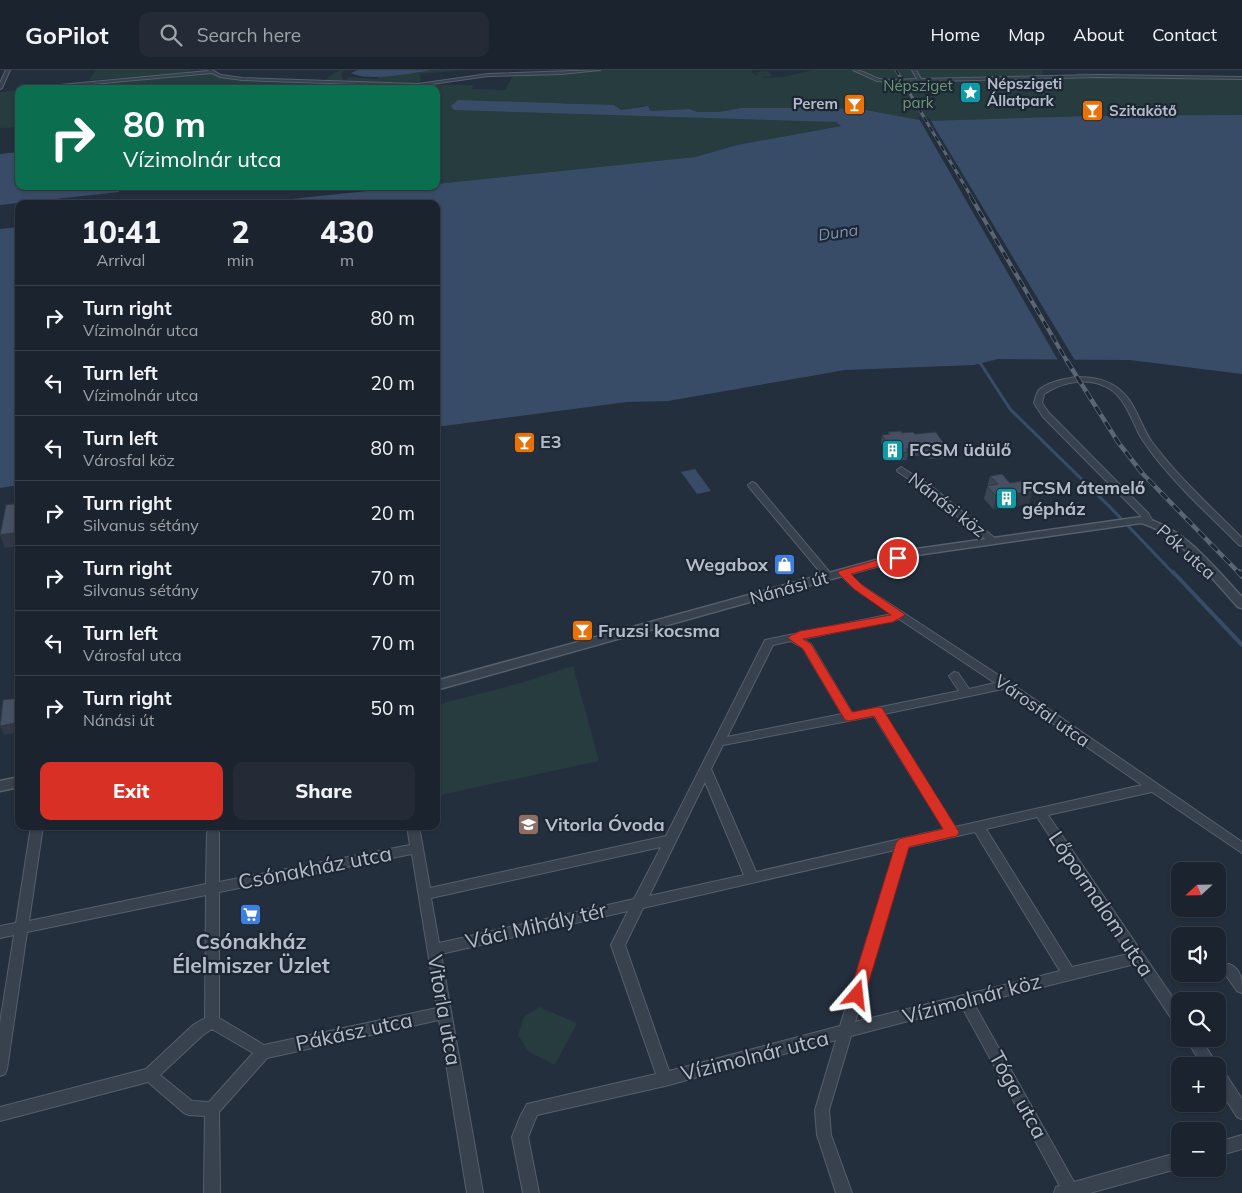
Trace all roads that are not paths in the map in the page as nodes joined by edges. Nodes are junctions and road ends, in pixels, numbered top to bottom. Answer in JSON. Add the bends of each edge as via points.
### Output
{"nodes":[{"id":1,"x":8,"y":70,"type":"edge"},
{"id":2,"x":598,"y":70,"type":"edge"},
{"id":3,"x":856,"y":70,"type":"edge"},
{"id":4,"x":914,"y":70,"type":"edge"},
{"id":5,"x":211,"y":71,"type":"edge"},
{"id":6,"x":1242,"y":78,"type":"edge"},
{"id":7,"x":920,"y":81,"type":"junction"},
{"id":8,"x":62,"y":85,"type":"edge"},
{"id":9,"x":0,"y":89,"type":"edge"},
{"id":10,"x":15,"y":89,"type":"edge"},
{"id":11,"x":901,"y":470,"type":"dead end"},
{"id":12,"x":752,"y":485,"type":"dead end"},
{"id":13,"x":1145,"y":520,"type":"junction"},
{"id":14,"x":993,"y":541,"type":"junction"},
{"id":15,"x":1242,"y":543,"type":"edge"},
{"id":16,"x":843,"y":573,"type":"junction"},
{"id":17,"x":829,"y":577,"type":"junction"},
{"id":18,"x":1242,"y":604,"type":"edge"},
{"id":19,"x":900,"y":615,"type":"junction"},
{"id":20,"x":794,"y":638,"type":"junction"},
{"id":21,"x":954,"y":676,"type":"dead end"},
{"id":22,"x":440,"y":685,"type":"edge"},
{"id":23,"x":1005,"y":685,"type":"junction"},
{"id":24,"x":966,"y":693,"type":"junction"},
{"id":25,"x":878,"y":711,"type":"junction"},
{"id":26,"x":849,"y":717,"type":"junction"},
{"id":27,"x":720,"y":742,"type":"junction"},
{"id":28,"x":706,"y":770,"type":"junction"},
{"id":29,"x":15,"y":783,"type":"edge"},
{"id":30,"x":0,"y":786,"type":"edge"},
{"id":31,"x":1153,"y":787,"type":"junction"},
{"id":32,"x":1040,"y":812,"type":"junction"},
{"id":33,"x":978,"y":826,"type":"junction"},
{"id":34,"x":36,"y":830,"type":"edge"},
{"id":35,"x":414,"y":830,"type":"edge"},
{"id":36,"x":952,"y":832,"type":"junction"},
{"id":37,"x":213,"y":833,"type":"dead end"},
{"id":38,"x":669,"y":840,"type":"junction"},
{"id":39,"x":903,"y":843,"type":"junction"},
{"id":40,"x":417,"y":848,"type":"junction"},
{"id":41,"x":1242,"y":848,"type":"edge"},
{"id":42,"x":752,"y":878,"type":"junction"},
{"id":43,"x":213,"y":888,"type":"junction"},
{"id":44,"x":425,"y":894,"type":"junction"},
{"id":45,"x":638,"y":902,"type":"junction"},
{"id":46,"x":22,"y":928,"type":"junction"},
{"id":47,"x":0,"y":932,"type":"edge"},
{"id":48,"x":434,"y":950,"type":"junction"},
{"id":49,"x":1138,"y":957,"type":"junction"},
{"id":50,"x":1229,"y":970,"type":"dead end"},
{"id":51,"x":1069,"y":974,"type":"junction"},
{"id":52,"x":1242,"y":987,"type":"edge"},
{"id":53,"x":965,"y":1000,"type":"junction"},
{"id":54,"x":1171,"y":1006,"type":"edge"},
{"id":55,"x":445,"y":1012,"type":"junction"},
{"id":56,"x":212,"y":1021,"type":"junction"},
{"id":57,"x":846,"y":1032,"type":"junction"},
{"id":58,"x":263,"y":1052,"type":"junction"},
{"id":59,"x":0,"y":1069,"type":"edge"},
{"id":60,"x":150,"y":1075,"type":"junction"},
{"id":61,"x":665,"y":1078,"type":"junction"},
{"id":62,"x":1226,"y":1088,"type":"edge"},
{"id":63,"x":212,"y":1109,"type":"junction"},
{"id":64,"x":1242,"y":1112,"type":"edge"},
{"id":65,"x":0,"y":1114,"type":"edge"},
{"id":66,"x":1242,"y":1142,"type":"edge"},
{"id":67,"x":1226,"y":1147,"type":"edge"},
{"id":68,"x":1171,"y":1163,"type":"edge"},
{"id":69,"x":1068,"y":1192,"type":"edge"},
{"id":70,"x":212,"y":1193,"type":"edge"},
{"id":71,"x":475,"y":1193,"type":"edge"},
{"id":72,"x":530,"y":1193,"type":"edge"},
{"id":73,"x":844,"y":1193,"type":"edge"}],
"edges":[{"from":1,"to":9,"type":"street"},
{"from":2,"to":5,"type":"street","via":[[494,75],[418,85],[242,78],[220,76]]},
{"from":3,"to":7,"type":"street","via":[[879,80]]},
{"from":4,"to":7,"type":"street"},
{"from":5,"to":8,"type":"street"},
{"from":6,"to":7,"type":"street","via":[[1098,76]]},
{"from":9,"to":10,"type":"street"},
{"from":11,"to":14,"type":"street","name":"Nánási köz"},
{"from":12,"to":17,"type":"street"},
{"from":13,"to":14,"type":"street","name":"Nánási út"},
{"from":13,"to":15,"type":"street","name":"Pók utca","via":[[1145,515],[1046,414],[1038,403],[1041,393],[1059,382],[1072,380],[1095,381],[1114,388],[1123,397],[1148,441],[1177,477]]},
{"from":13,"to":18,"type":"street","name":"Pók utca","via":[[1176,537]]},
{"from":14,"to":16,"type":"street","name":"Nánási út","via":[[916,552]]},
{"from":16,"to":17,"type":"street","name":"Nánási út"},
{"from":16,"to":19,"type":"street","name":"Városfal utca"},
{"from":17,"to":22,"type":"street","name":"Nánási út"},
{"from":19,"to":20,"type":"street"},
{"from":19,"to":23,"type":"street","name":"Városfal utca"},
{"from":20,"to":26,"type":"street","via":[[807,646]]},
{"from":20,"to":27,"type":"street","via":[[769,642]]},
{"from":21,"to":24,"type":"street"},
{"from":23,"to":24,"type":"street"},
{"from":23,"to":31,"type":"street","name":"Városfal utca"},
{"from":24,"to":25,"type":"street"},
{"from":25,"to":26,"type":"street"},
{"from":25,"to":36,"type":"street"},
{"from":26,"to":27,"type":"street"},
{"from":27,"to":28,"type":"street"},
{"from":28,"to":38,"type":"street"},
{"from":28,"to":42,"type":"street"},
{"from":29,"to":30,"type":"street"},
{"from":31,"to":32,"type":"street"},
{"from":31,"to":41,"type":"street","name":"Városfal utca"},
{"from":32,"to":33,"type":"street"},
{"from":32,"to":49,"type":"street","name":"Lőpormalom utca"},
{"from":33,"to":36,"type":"street"},
{"from":33,"to":51,"type":"street","name":"Vízimolnár köz"},
{"from":34,"to":46,"type":"street"},
{"from":35,"to":40,"type":"street","name":"Vitorla utca"},
{"from":36,"to":39,"type":"street"},
{"from":37,"to":43,"type":"street","name":"Csónakház utca"},
{"from":38,"to":44,"type":"street"},
{"from":38,"to":45,"type":"street"},
{"from":39,"to":42,"type":"street"},
{"from":39,"to":57,"type":"street","name":"Vízimolnár utca"},
{"from":40,"to":43,"type":"street","name":"Csónakház utca"},
{"from":40,"to":44,"type":"street","name":"Vitorla utca"},
{"from":42,"to":45,"type":"street","name":"Váci Mihály tér"},
{"from":43,"to":46,"type":"street","name":"Csónakház utca"},
{"from":43,"to":56,"type":"street","name":"Csónakház utca"},
{"from":44,"to":48,"type":"street","name":"Vitorla utca"},
{"from":45,"to":48,"type":"street","name":"Váci Mihály tér"},
{"from":45,"to":61,"type":"street","via":[[618,945]]},
{"from":46,"to":47,"type":"street","name":"Csónakház utca"},
{"from":46,"to":59,"type":"street"},
{"from":48,"to":55,"type":"street","name":"Vitorla utca"},
{"from":49,"to":51,"type":"street","name":"Vízimolnár köz"},
{"from":49,"to":54,"type":"street","name":"Lőpormalom utca"},
{"from":50,"to":52,"type":"street"},
{"from":51,"to":53,"type":"street","name":"Vízimolnár köz"},
{"from":53,"to":57,"type":"street","name":"Vízimolnár köz"},
{"from":53,"to":69,"type":"street","name":"Tóga utca"},
{"from":55,"to":58,"type":"street","name":"Pákász utca"},
{"from":55,"to":71,"type":"street","name":"Vitorla utca"},
{"from":56,"to":58,"type":"street"},
{"from":56,"to":60,"type":"street"},
{"from":57,"to":61,"type":"street","name":"Vízimolnár utca"},
{"from":57,"to":73,"type":"street","name":"Vízimolnár utca","via":[[822,1110],[824,1135]]},
{"from":58,"to":63,"type":"street"},
{"from":60,"to":63,"type":"street","via":[[189,1108]]},
{"from":60,"to":65,"type":"street"},
{"from":61,"to":72,"type":"street","name":"Vízimolnár utca","via":[[532,1109],[520,1137]]},
{"from":62,"to":64,"type":"street"},
{"from":63,"to":70,"type":"street"},
{"from":66,"to":67,"type":"street"},
{"from":68,"to":69,"type":"street","name":"Tóga utca"}]}
